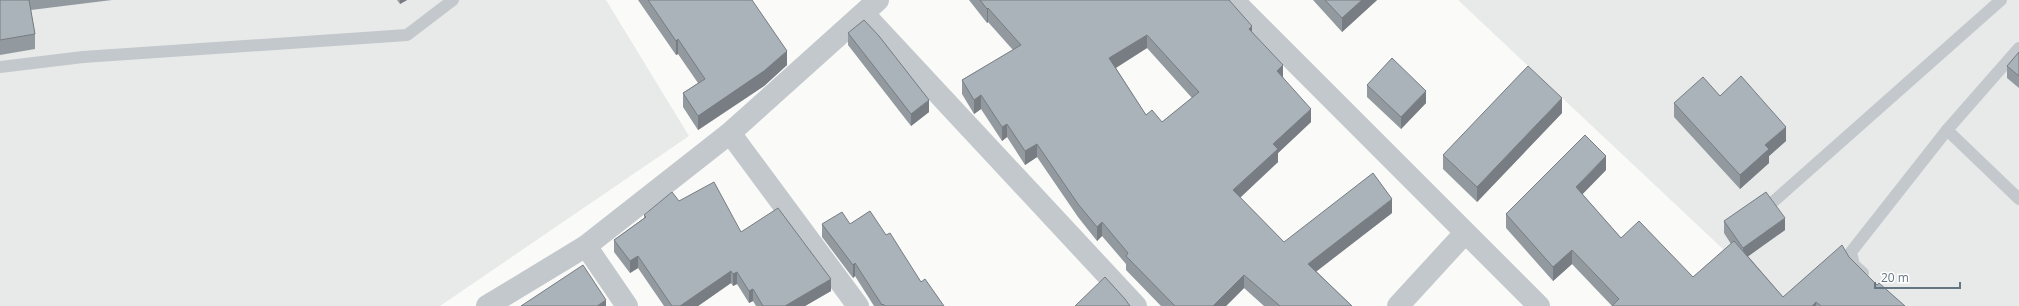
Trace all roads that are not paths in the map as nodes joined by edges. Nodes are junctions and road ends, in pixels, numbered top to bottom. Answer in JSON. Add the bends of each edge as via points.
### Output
{"nodes":[{"id":1,"x":454,"y":0,"type":"edge"},
{"id":2,"x":1233,"y":0,"type":"edge"},
{"id":3,"x":2001,"y":0,"type":"edge"},
{"id":4,"x":871,"y":7,"type":"edge"},
{"id":5,"x":2019,"y":48,"type":"edge"},
{"id":6,"x":0,"y":67,"type":"edge"},
{"id":7,"x":1947,"y":130,"type":"junction"},
{"id":8,"x":730,"y":133,"type":"junction"},
{"id":9,"x":2019,"y":199,"type":"edge"},
{"id":10,"x":1773,"y":202,"type":"edge"},
{"id":11,"x":1465,"y":233,"type":"junction"},
{"id":12,"x":586,"y":246,"type":"junction"},
{"id":13,"x":1870,"y":280,"type":"edge"},
{"id":14,"x":487,"y":306,"type":"edge"},
{"id":15,"x":627,"y":306,"type":"edge"},
{"id":16,"x":858,"y":306,"type":"edge"},
{"id":17,"x":1136,"y":306,"type":"edge"},
{"id":18,"x":1398,"y":306,"type":"edge"},
{"id":19,"x":1539,"y":306,"type":"edge"}],
"edges":[{"from":1,"to":6,"type":"lane","via":[[407,35],[83,56]]},
{"from":2,"to":11,"type":"street"},
{"from":3,"to":10,"type":"lane"},
{"from":4,"to":8,"type":"street"},
{"from":4,"to":17,"type":"street"},
{"from":5,"to":7,"type":"lane"},
{"from":7,"to":9,"type":"lane"},
{"from":7,"to":13,"type":"lane","via":[[1851,252],[1854,265]]},
{"from":8,"to":12,"type":"street"},
{"from":8,"to":16,"type":"street"},
{"from":11,"to":18,"type":"street"},
{"from":11,"to":19,"type":"street"},
{"from":12,"to":14,"type":"street"},
{"from":12,"to":15,"type":"street"}]}
